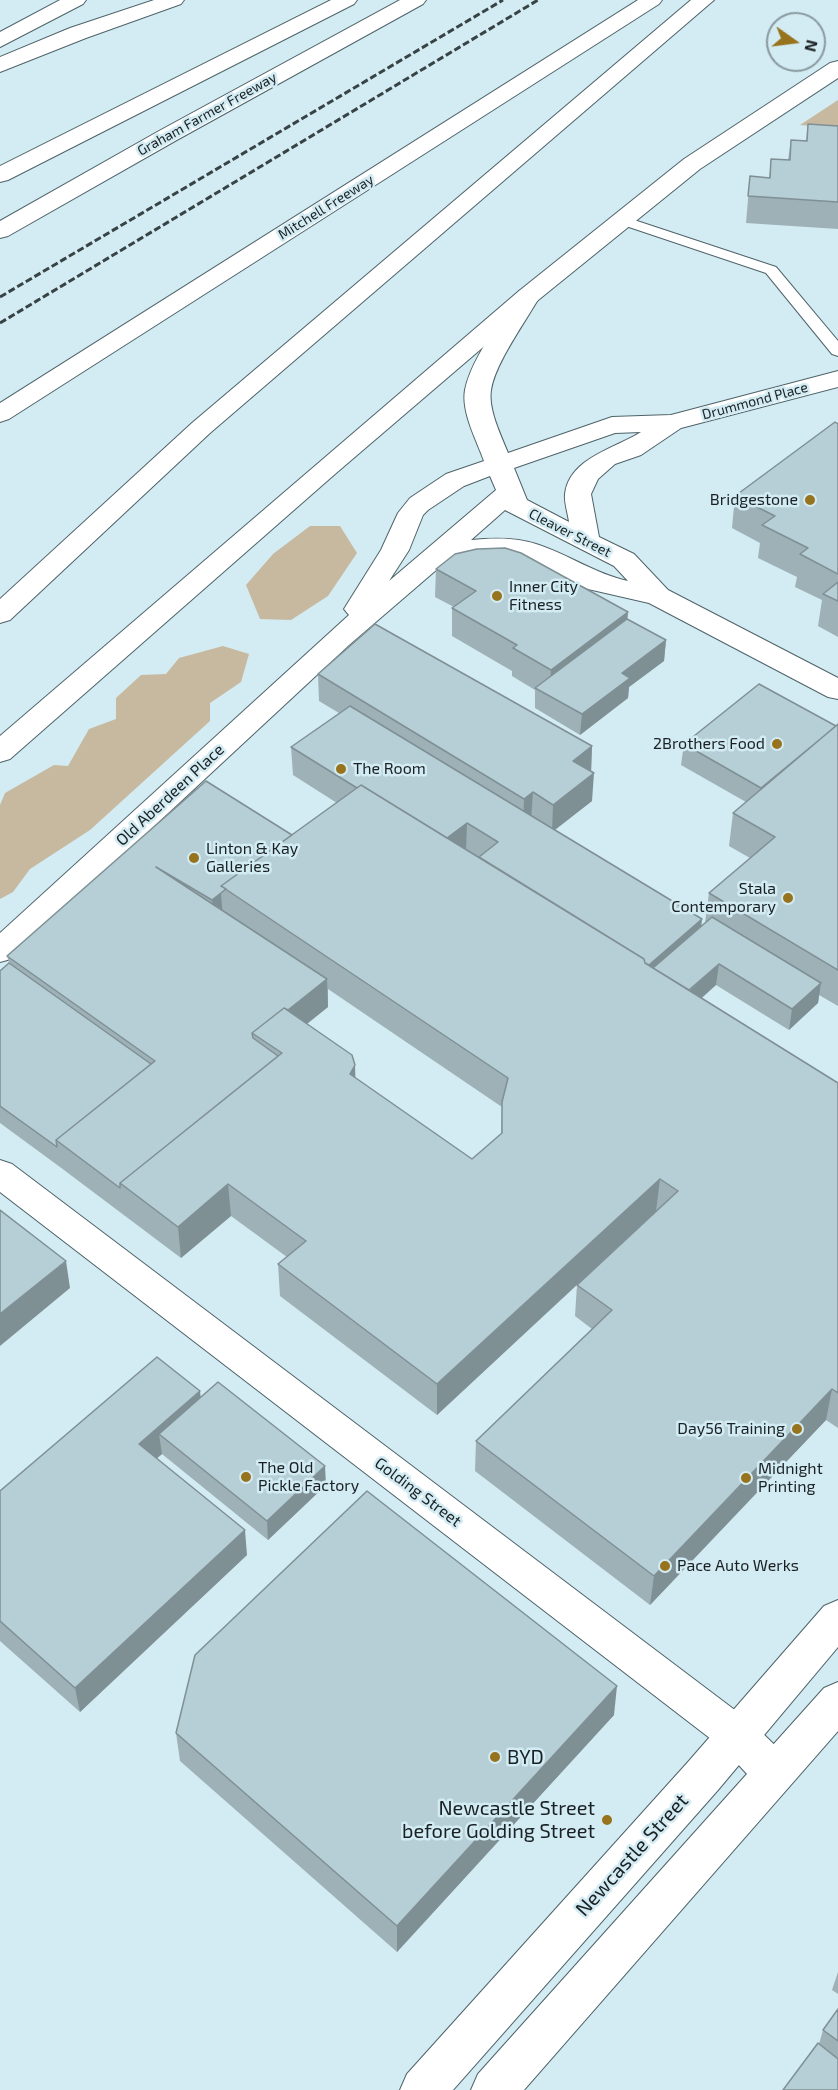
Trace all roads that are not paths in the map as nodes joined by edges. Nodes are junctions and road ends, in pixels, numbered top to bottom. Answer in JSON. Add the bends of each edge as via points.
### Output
{"nodes":[{"id":1,"x":76,"y":0,"type":"edge"},
{"id":2,"x":174,"y":0,"type":"edge"},
{"id":3,"x":347,"y":0,"type":"edge"},
{"id":4,"x":416,"y":0,"type":"edge"},
{"id":5,"x":652,"y":0,"type":"edge"},
{"id":6,"x":704,"y":0,"type":"edge"},
{"id":7,"x":0,"y":40,"type":"edge"},
{"id":8,"x":0,"y":65,"type":"edge"},
{"id":9,"x":838,"y":69,"type":"edge"},
{"id":10,"x":148,"y":99,"type":"junction"},
{"id":11,"x":0,"y":157,"type":"edge"},
{"id":12,"x":0,"y":175,"type":"edge"},
{"id":13,"x":622,"y":220,"type":"junction"},
{"id":14,"x":0,"y":231,"type":"edge"},
{"id":15,"x":528,"y":296,"type":"junction"},
{"id":16,"x":838,"y":351,"type":"edge"},
{"id":17,"x":832,"y":386,"type":"edge"},
{"id":18,"x":0,"y":414,"type":"edge"},
{"id":19,"x":672,"y":423,"type":"junction"},
{"id":20,"x":501,"y":464,"type":"junction"},
{"id":21,"x":510,"y":492,"type":"junction"},
{"id":22,"x":586,"y":541,"type":"junction"},
{"id":23,"x":441,"y":551,"type":"junction"},
{"id":24,"x":658,"y":596,"type":"junction"},
{"id":25,"x":0,"y":614,"type":"edge"},
{"id":26,"x":339,"y":639,"type":"junction"},
{"id":27,"x":838,"y":690,"type":"edge"},
{"id":28,"x":0,"y":752,"type":"edge"},
{"id":29,"x":0,"y":951,"type":"edge"},
{"id":30,"x":0,"y":1173,"type":"edge"},
{"id":31,"x":838,"y":1618,"type":"edge"},
{"id":32,"x":838,"y":1701,"type":"edge"},
{"id":33,"x":738,"y":1736,"type":"junction"},
{"id":34,"x":774,"y":1773,"type":"junction"},
{"id":35,"x":423,"y":2090,"type":"edge"},
{"id":36,"x":494,"y":2090,"type":"edge"}],
"edges":[{"from":1,"to":7,"type":"main road"},
{"from":2,"to":8,"type":"main road"},
{"from":3,"to":10,"type":"main road"},
{"from":4,"to":14,"type":"main road","name":"Graham Farmer Freeway"},
{"from":5,"to":18,"type":"main road","name":"Mitchell Freeway"},
{"from":6,"to":25,"type":"main road","via":[[201,428]]},
{"from":9,"to":13,"type":"main road","via":[[692,164]]},
{"from":10,"to":11,"type":"main road"},
{"from":10,"to":12,"type":"main road"},
{"from":13,"to":15,"type":"main road"},
{"from":13,"to":16,"type":"lane","via":[[771,270]]},
{"from":15,"to":20,"type":"main road","name":"Cleaver Street","via":[[478,392],[484,423]]},
{"from":15,"to":28,"type":"main road"},
{"from":17,"to":19,"type":"main road","name":"Drummond Place"},
{"from":19,"to":20,"type":"main road","name":"Drummond Place","via":[[612,425]]},
{"from":19,"to":22,"type":"main road","name":"Drummond Place","via":[[632,449],[606,458],[586,475],[578,494]]},
{"from":20,"to":21,"type":"main road","name":"Cleaver Street"},
{"from":20,"to":26,"type":"main road","name":"Old Aberdeen Place","via":[[455,480],[419,504],[405,522],[379,578]]},
{"from":21,"to":22,"type":"main road","name":"Cleaver Street","via":[[515,505]]},
{"from":21,"to":23,"type":"main road","name":"Old Aberdeen Place"},
{"from":22,"to":24,"type":"main road","name":"Cleaver Street","via":[[624,561]]},
{"from":23,"to":24,"type":"main road","name":"Cleaver Street","via":[[497,546],[528,550],[598,583]]},
{"from":23,"to":26,"type":"main road","name":"Old Aberdeen Place"},
{"from":24,"to":27,"type":"main road","name":"Cleaver Street"},
{"from":26,"to":29,"type":"main road","name":"Old Aberdeen Place"},
{"from":30,"to":33,"type":"main road","name":"Golding Street"},
{"from":31,"to":33,"type":"main road","name":"Newcastle Street"},
{"from":32,"to":34,"type":"main road"},
{"from":33,"to":34,"type":"main road","name":"Golding Street"},
{"from":33,"to":35,"type":"main road","name":"Newcastle Street"},
{"from":34,"to":36,"type":"main road"}]}
